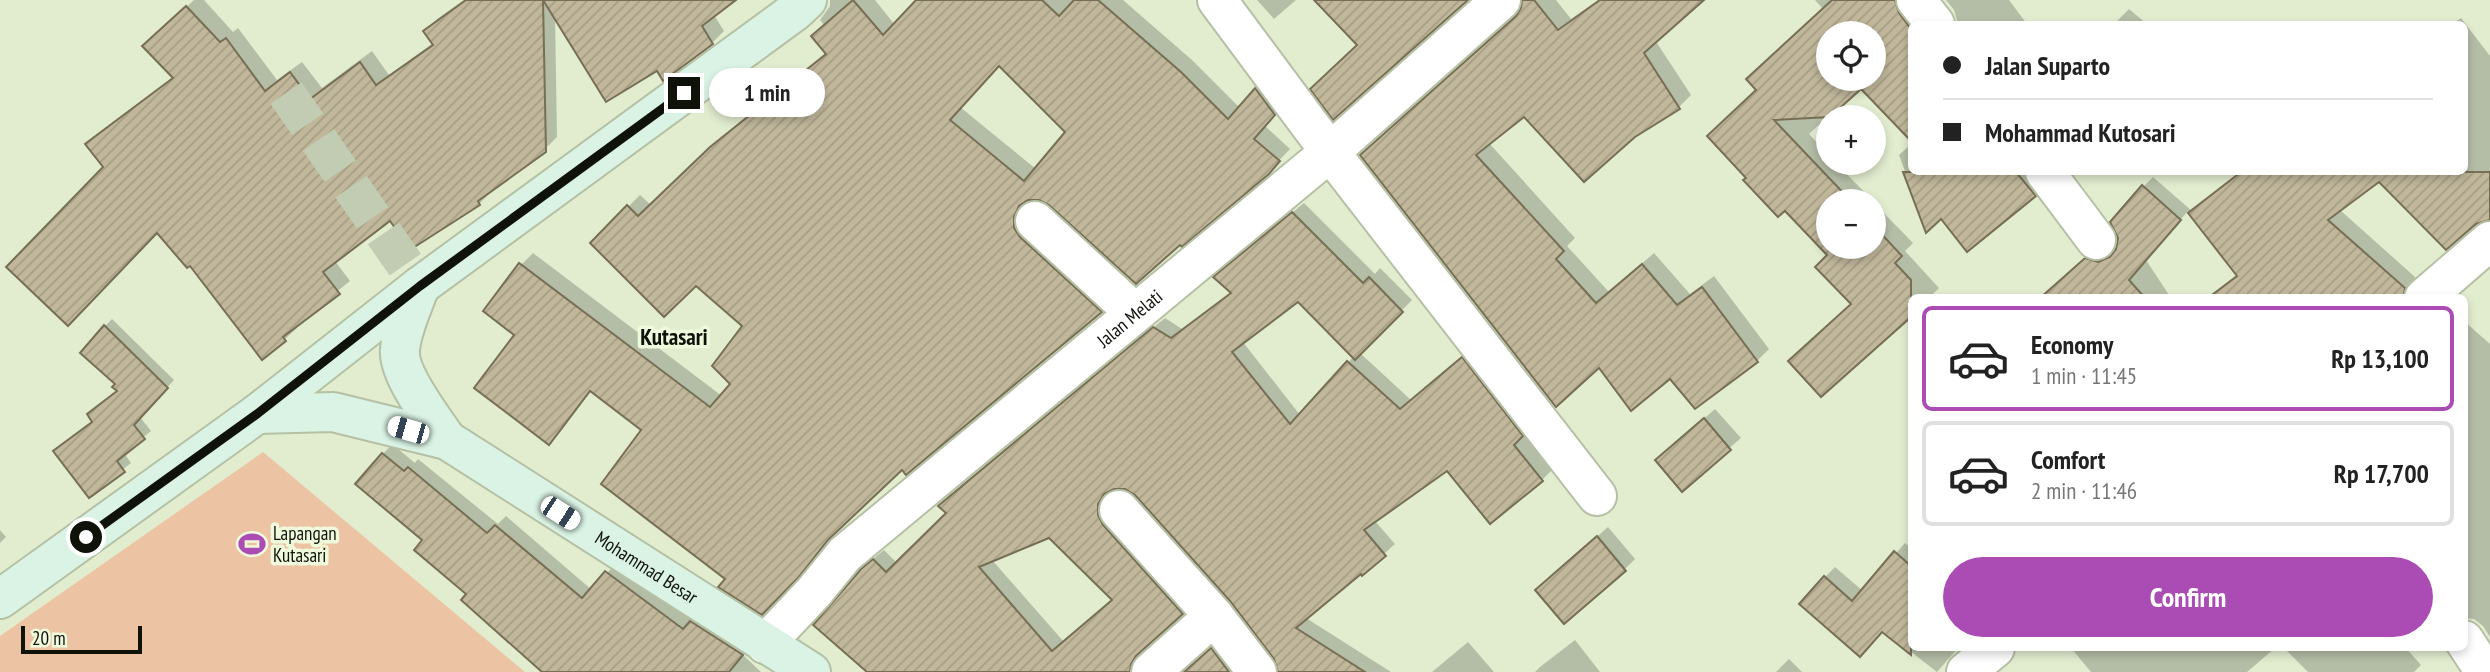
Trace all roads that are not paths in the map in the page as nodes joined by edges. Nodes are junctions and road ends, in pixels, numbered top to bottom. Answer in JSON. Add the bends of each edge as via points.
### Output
{"nodes":[{"id":1,"x":807,"y":0,"type":"edge"},
{"id":2,"x":1217,"y":0,"type":"edge"},
{"id":3,"x":1501,"y":0,"type":"edge"},
{"id":4,"x":1916,"y":0,"type":"edge"},
{"id":5,"x":1933,"y":21,"type":"edge"},
{"id":6,"x":1330,"y":152,"type":"junction"},
{"id":7,"x":2047,"y":175,"type":"edge"},
{"id":8,"x":1035,"y":221,"type":"dead end"},
{"id":9,"x":2096,"y":240,"type":"dead end"},
{"id":10,"x":2490,"y":241,"type":"edge"},
{"id":11,"x":420,"y":286,"type":"junction"},
{"id":12,"x":2429,"y":294,"type":"edge"},
{"id":13,"x":1135,"y":313,"type":"junction"},
{"id":14,"x":257,"y":414,"type":"junction"},
{"id":15,"x":447,"y":440,"type":"junction"},
{"id":16,"x":1597,"y":496,"type":"dead end"},
{"id":17,"x":1119,"y":510,"type":"dead end"},
{"id":18,"x":0,"y":599,"type":"edge"},
{"id":19,"x":1214,"y":615,"type":"junction"},
{"id":20,"x":765,"y":643,"type":"junction"},
{"id":21,"x":2468,"y":646,"type":"edge"},
{"id":22,"x":1991,"y":651,"type":"edge"},
{"id":23,"x":811,"y":672,"type":"edge"},
{"id":24,"x":1151,"y":672,"type":"edge"},
{"id":25,"x":1257,"y":672,"type":"edge"},
{"id":26,"x":1966,"y":672,"type":"edge"},
{"id":27,"x":2485,"y":672,"type":"edge"}],
"edges":[{"from":1,"to":11,"type":"street"},
{"from":2,"to":6,"type":"street"},
{"from":3,"to":6,"type":"street","name":"Jalan Melati"},
{"from":4,"to":5,"type":"street"},
{"from":6,"to":13,"type":"street","name":"Jalan Melati"},
{"from":6,"to":16,"type":"street"},
{"from":7,"to":9,"type":"street"},
{"from":8,"to":13,"type":"street"},
{"from":10,"to":12,"type":"street"},
{"from":11,"to":14,"type":"street"},
{"from":11,"to":15,"type":"street","via":[[399,351],[401,363]]},
{"from":13,"to":20,"type":"street","name":"Jalan Melati","via":[[845,554]]},
{"from":14,"to":15,"type":"street","via":[[333,412]]},
{"from":14,"to":18,"type":"street"},
{"from":15,"to":20,"type":"street","name":"Mohammad Besar"},
{"from":17,"to":19,"type":"street"},
{"from":19,"to":24,"type":"street"},
{"from":19,"to":25,"type":"street"},
{"from":20,"to":23,"type":"street","name":"Mohammad Besar"},
{"from":21,"to":27,"type":"street"},
{"from":22,"to":26,"type":"street"}]}
